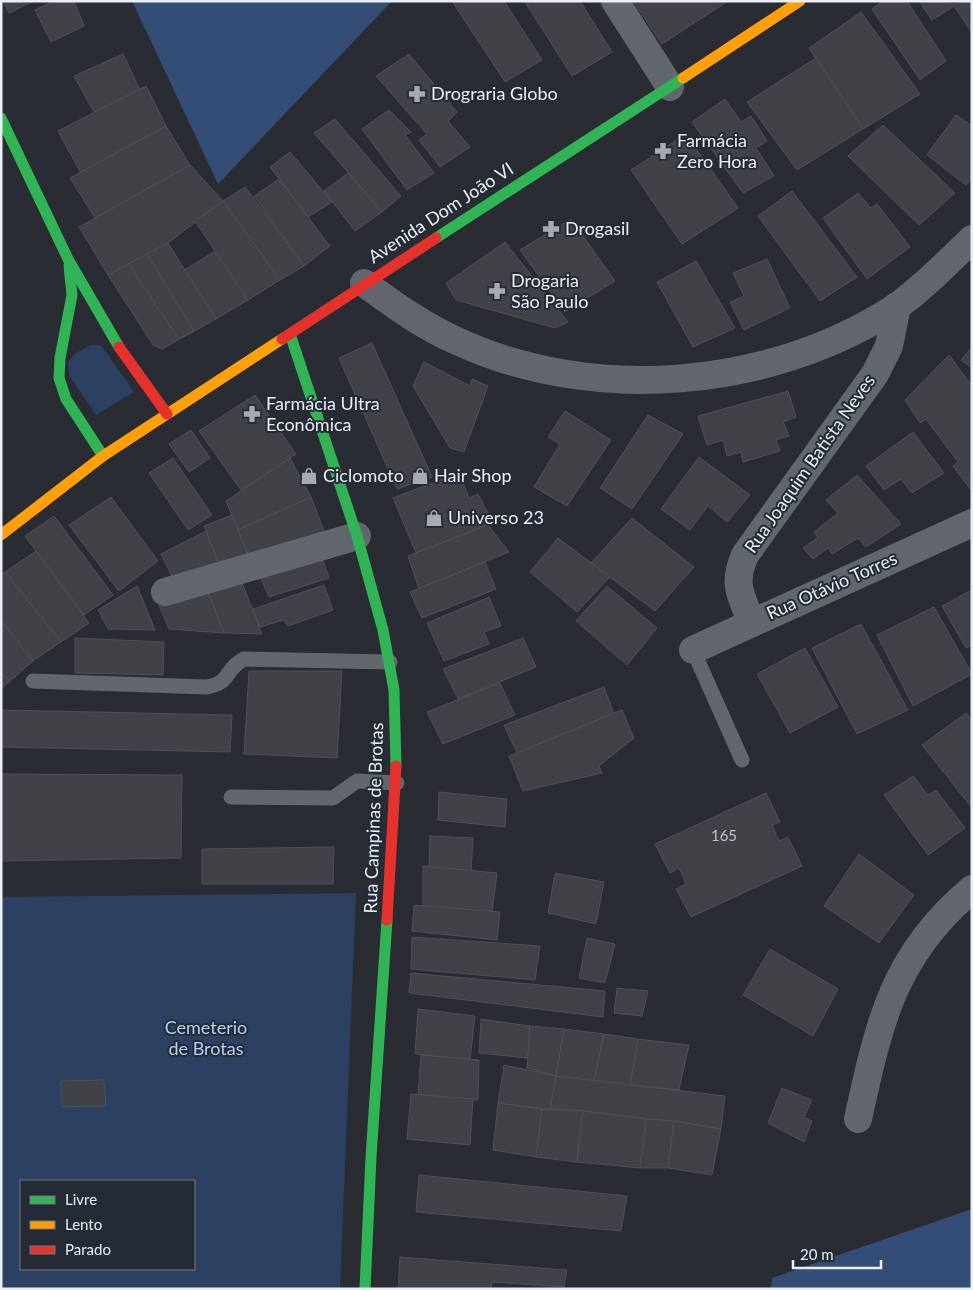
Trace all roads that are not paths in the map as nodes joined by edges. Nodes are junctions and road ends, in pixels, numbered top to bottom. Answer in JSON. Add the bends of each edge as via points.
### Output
{"nodes":[{"id":1,"x":615,"y":1,"type":"edge"},
{"id":2,"x":800,"y":1,"type":"edge"},
{"id":3,"x":670,"y":87,"type":"junction"},
{"id":4,"x":1,"y":118,"type":"edge"},
{"id":5,"x":972,"y":238,"type":"edge"},
{"id":6,"x":68,"y":259,"type":"junction"},
{"id":7,"x":364,"y":283,"type":"junction"},
{"id":8,"x":897,"y":306,"type":"junction"},
{"id":9,"x":96,"y":331,"type":"dead end"},
{"id":10,"x":109,"y":333,"type":"junction"},
{"id":11,"x":290,"y":334,"type":"junction"},
{"id":12,"x":76,"y":337,"type":"dead end"},
{"id":13,"x":60,"y":358,"type":"junction"},
{"id":14,"x":167,"y":414,"type":"junction"},
{"id":15,"x":103,"y":456,"type":"junction"},
{"id":16,"x":972,"y":523,"type":"edge"},
{"id":17,"x":1,"y":535,"type":"edge"},
{"id":18,"x":357,"y":536,"type":"junction"},
{"id":19,"x":165,"y":592,"type":"dead end"},
{"id":20,"x":752,"y":623,"type":"junction"},
{"id":21,"x":692,"y":650,"type":"joint"},
{"id":22,"x":390,"y":662,"type":"junction"},
{"id":23,"x":33,"y":681,"type":"dead end"},
{"id":24,"x":742,"y":760,"type":"dead end"},
{"id":25,"x":397,"y":783,"type":"junction"},
{"id":26,"x":231,"y":798,"type":"dead end"},
{"id":27,"x":972,"y":889,"type":"edge"},
{"id":28,"x":858,"y":1119,"type":"dead end"},
{"id":29,"x":365,"y":1289,"type":"edge"}],
"edges":[{"from":1,"to":3,"type":"street"},
{"from":2,"to":3,"type":"main road","name":"Avenida Dom João VI"},
{"from":3,"to":7,"type":"main road","name":"Avenida Dom João VI"},
{"from":4,"to":6,"type":"main road"},
{"from":5,"to":8,"type":"street"},
{"from":6,"to":10,"type":"main road"},
{"from":6,"to":13,"type":"main road","via":[[72,295]]},
{"from":7,"to":8,"type":"street","via":[[412,317],[458,342],[512,361],[567,374],[626,380],[691,379],[754,368],[851,333]]},
{"from":7,"to":11,"type":"main road","name":"Avenida Dom João VI"},
{"from":8,"to":20,"type":"street","name":"Rua Joaquim Batista Neves","via":[[890,346],[875,374],[745,555],[738,571],[738,588]]},
{"from":9,"to":10,"type":"main road"},
{"from":10,"to":14,"type":"main road"},
{"from":11,"to":14,"type":"main road","name":"Avenida Dom João VI"},
{"from":11,"to":18,"type":"main road","name":"Rua Campinas de Brotas"},
{"from":12,"to":13,"type":"main road","via":[[69,341]]},
{"from":13,"to":15,"type":"main road","via":[[59,378],[66,399]]},
{"from":14,"to":15,"type":"main road","name":"Avenida Dom João VI"},
{"from":15,"to":17,"type":"main road","name":"Avenida Dom João VI"},
{"from":16,"to":20,"type":"street","name":"Rua Otávio Torres"},
{"from":18,"to":19,"type":"street"},
{"from":18,"to":22,"type":"main road","name":"Rua Campinas de Brotas"},
{"from":20,"to":21,"type":"street","name":"Rua Otávio Torres"},
{"from":21,"to":24,"type":"lane"},
{"from":22,"to":23,"type":"lane","via":[[244,659],[234,664],[225,680],[216,686],[206,687]]},
{"from":22,"to":25,"type":"main road","name":"Rua Campinas de Brotas","via":[[397,729]]},
{"from":25,"to":26,"type":"lane","via":[[357,781],[333,798]]},
{"from":25,"to":29,"type":"main road","name":"Rua Campinas de Brotas"},
{"from":27,"to":28,"type":"street","via":[[924,936],[892,992],[873,1050]]}]}
